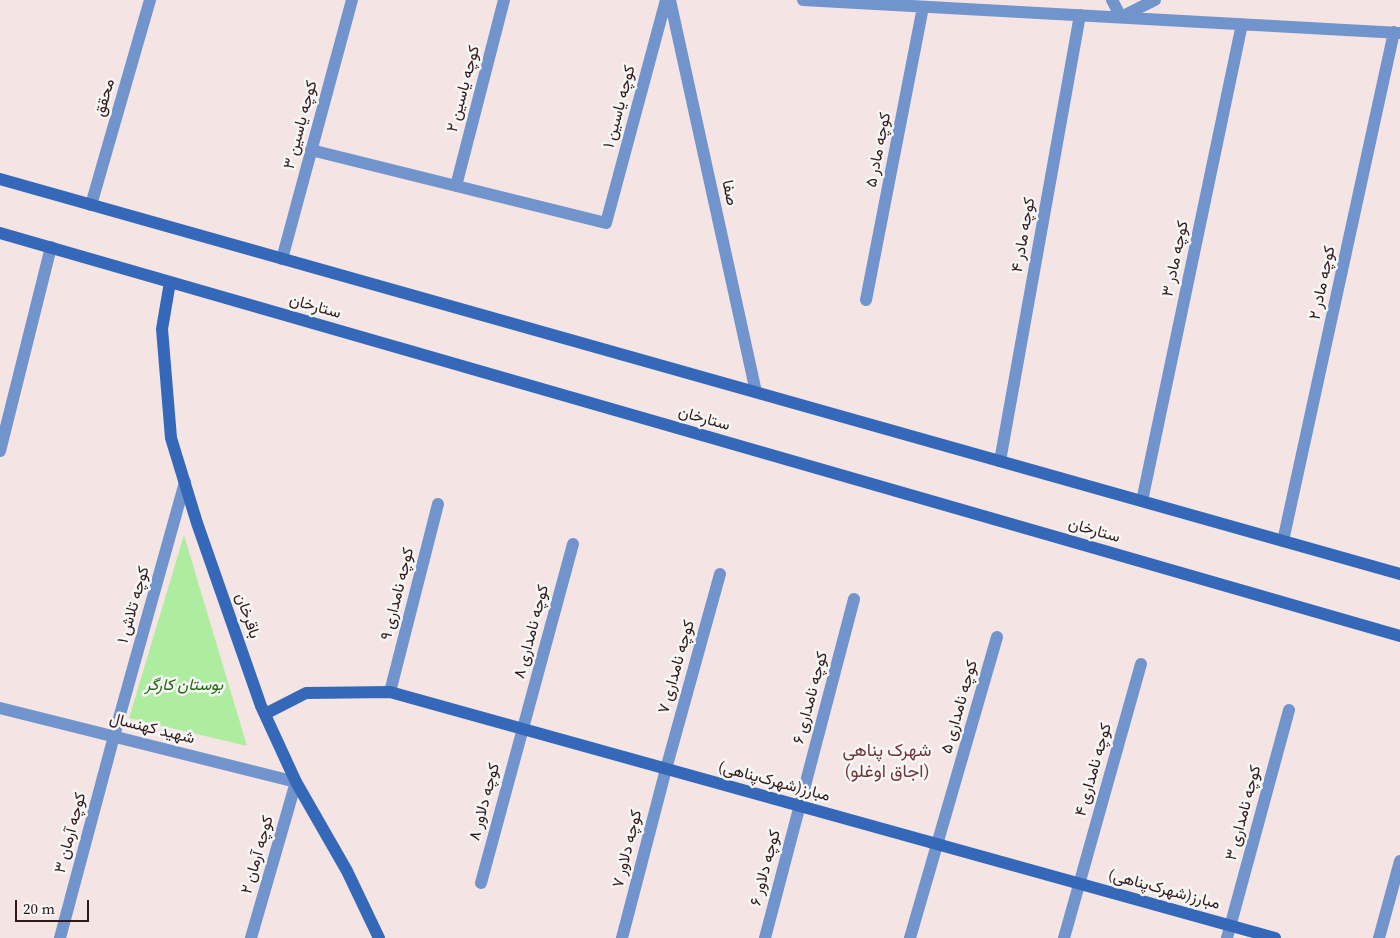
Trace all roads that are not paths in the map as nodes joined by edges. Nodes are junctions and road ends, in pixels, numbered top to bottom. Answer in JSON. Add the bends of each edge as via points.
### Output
{"nodes":[{"id":1,"x":150,"y":0,"type":"edge"},
{"id":2,"x":352,"y":0,"type":"edge"},
{"id":3,"x":504,"y":0,"type":"edge"},
{"id":4,"x":668,"y":0,"type":"edge"},
{"id":5,"x":803,"y":0,"type":"edge"},
{"id":6,"x":1112,"y":0,"type":"edge"},
{"id":7,"x":1154,"y":0,"type":"edge"},
{"id":8,"x":937,"y":4,"type":"edge"},
{"id":9,"x":923,"y":7,"type":"junction"},
{"id":10,"x":1080,"y":15,"type":"junction"},
{"id":11,"x":1121,"y":17,"type":"junction"},
{"id":12,"x":1242,"y":24,"type":"junction"},
{"id":13,"x":1397,"y":32,"type":"edge"},
{"id":14,"x":311,"y":150,"type":"junction"},
{"id":15,"x":0,"y":179,"type":"edge"},
{"id":16,"x":456,"y":186,"type":"junction"},
{"id":17,"x":91,"y":205,"type":"junction"},
{"id":18,"x":0,"y":232,"type":"edge"},
{"id":19,"x":50,"y":247,"type":"junction"},
{"id":20,"x":282,"y":259,"type":"junction"},
{"id":21,"x":170,"y":282,"type":"junction"},
{"id":22,"x":866,"y":300,"type":"dead end"},
{"id":23,"x":756,"y":392,"type":"junction"},
{"id":24,"x":0,"y":452,"type":"edge"},
{"id":25,"x":1000,"y":461,"type":"junction"},
{"id":26,"x":185,"y":482,"type":"junction"},
{"id":27,"x":1142,"y":501,"type":"junction"},
{"id":28,"x":438,"y":504,"type":"dead end"},
{"id":29,"x":1283,"y":541,"type":"junction"},
{"id":30,"x":573,"y":544,"type":"dead end"},
{"id":31,"x":720,"y":574,"type":"dead end"},
{"id":32,"x":1400,"y":574,"type":"edge"},
{"id":33,"x":854,"y":599,"type":"dead end"},
{"id":34,"x":1400,"y":636,"type":"edge"},
{"id":35,"x":997,"y":637,"type":"dead end"},
{"id":36,"x":1141,"y":664,"type":"dead end"},
{"id":37,"x":390,"y":692,"type":"junction"},
{"id":38,"x":0,"y":708,"type":"edge"},
{"id":39,"x":1289,"y":710,"type":"dead end"},
{"id":40,"x":265,"y":714,"type":"junction"},
{"id":41,"x":522,"y":729,"type":"junction"},
{"id":42,"x":114,"y":736,"type":"junction"},
{"id":43,"x":666,"y":769,"type":"junction"},
{"id":44,"x":296,"y":782,"type":"junction"},
{"id":45,"x":800,"y":806,"type":"junction"},
{"id":46,"x":937,"y":844,"type":"junction"},
{"id":47,"x":1400,"y":861,"type":"edge"},
{"id":48,"x":480,"y":883,"type":"dead end"},
{"id":49,"x":1079,"y":884,"type":"junction"},
{"id":50,"x":1228,"y":932,"type":"edge"},
{"id":51,"x":60,"y":938,"type":"edge"},
{"id":52,"x":251,"y":938,"type":"edge"},
{"id":53,"x":379,"y":938,"type":"edge"},
{"id":54,"x":622,"y":938,"type":"edge"},
{"id":55,"x":765,"y":938,"type":"edge"},
{"id":56,"x":910,"y":938,"type":"edge"},
{"id":57,"x":1064,"y":938,"type":"edge"},
{"id":58,"x":1275,"y":938,"type":"edge"},
{"id":59,"x":1379,"y":938,"type":"edge"}],
"edges":[{"from":1,"to":17,"type":"street","name":"محقق"},
{"from":2,"to":14,"type":"street","name":"کوچه یاسین ۳"},
{"from":3,"to":16,"type":"street","name":"کوچه یاسین ۲"},
{"from":4,"to":16,"type":"street","name":"کوچه یاسین ۱","via":[[606,223]]},
{"from":4,"to":23,"type":"street","name":"صفا"},
{"from":5,"to":9,"type":"street"},
{"from":6,"to":11,"type":"street"},
{"from":7,"to":11,"type":"street"},
{"from":8,"to":9,"type":"street"},
{"from":8,"to":10,"type":"street"},
{"from":9,"to":22,"type":"street","name":"کوچه مادر ۵"},
{"from":10,"to":11,"type":"street"},
{"from":10,"to":25,"type":"street","name":"کوچه مادر ۴"},
{"from":11,"to":12,"type":"street"},
{"from":12,"to":13,"type":"street"},
{"from":12,"to":27,"type":"street","name":"کوچه مادر ۳"},
{"from":13,"to":29,"type":"street","name":"کوچه مادر ۲"},
{"from":14,"to":16,"type":"street"},
{"from":14,"to":20,"type":"street","name":"کوچه یاسین ۳"},
{"from":15,"to":17,"type":"main road"},
{"from":17,"to":20,"type":"main road"},
{"from":18,"to":19,"type":"main road","name":"ستارخان"},
{"from":19,"to":21,"type":"main road","name":"ستارخان"},
{"from":19,"to":24,"type":"street"},
{"from":20,"to":23,"type":"main road"},
{"from":21,"to":26,"type":"main road","name":"باقرخان","via":[[162,329],[171,438]]},
{"from":21,"to":34,"type":"main road","name":"ستارخان"},
{"from":23,"to":25,"type":"main road"},
{"from":25,"to":27,"type":"main road"},
{"from":26,"to":40,"type":"main road","name":"باقرخان"},
{"from":26,"to":42,"type":"street","name":"کوچه تلاش ۱"},
{"from":27,"to":29,"type":"main road"},
{"from":28,"to":37,"type":"street","name":"کوچه نامداری ۹"},
{"from":29,"to":32,"type":"main road"},
{"from":30,"to":41,"type":"street","name":"کوچه نامداری ۸"},
{"from":31,"to":43,"type":"street","name":"کوچه نامداری ۷"},
{"from":33,"to":45,"type":"street","name":"کوچه نامداری ۶"},
{"from":35,"to":46,"type":"street","name":"کوچه نامداری ۵"},
{"from":36,"to":49,"type":"street","name":"کوچه نامداری ۴"},
{"from":37,"to":40,"type":"main road","name":"مبارز(شهرک‌پناهی)","via":[[306,693]]},
{"from":37,"to":41,"type":"main road","name":"مبارز(شهرک‌پناهی)"},
{"from":38,"to":42,"type":"street","name":"شهید کهنسال"},
{"from":39,"to":50,"type":"street","name":"کوچه نامداری ۳"},
{"from":40,"to":44,"type":"main road","name":"باقرخان"},
{"from":41,"to":43,"type":"main road","name":"مبارز(شهرک‌پناهی)"},
{"from":41,"to":48,"type":"street","name":"کوچه دلاور ۸"},
{"from":42,"to":44,"type":"street","name":"شهید کهنسال"},
{"from":42,"to":51,"type":"street","name":"کوچه آرمان ۳"},
{"from":43,"to":45,"type":"main road","name":"مبارز(شهرک‌پناهی)"},
{"from":43,"to":54,"type":"street","name":"کوچه دلاور ۷"},
{"from":44,"to":52,"type":"street","name":"کوچه آرمان ۲"},
{"from":44,"to":53,"type":"main road","name":"باقرخان","via":[[347,871]]},
{"from":45,"to":46,"type":"main road","name":"مبارز(شهرک‌پناهی)"},
{"from":45,"to":55,"type":"street","name":"کوچه دلاور ۶"},
{"from":46,"to":49,"type":"main road","name":"مبارز(شهرک‌پناهی)"},
{"from":46,"to":56,"type":"street","name":"کوچه نامداری ۵"},
{"from":47,"to":59,"type":"street"},
{"from":49,"to":50,"type":"main road","name":"مبارز(شهرک‌پناهی)"},
{"from":49,"to":57,"type":"street","name":"کوچه نامداری ۴"},
{"from":50,"to":58,"type":"main road","name":"مبارز(شهرک‌پناهی)"}]}
